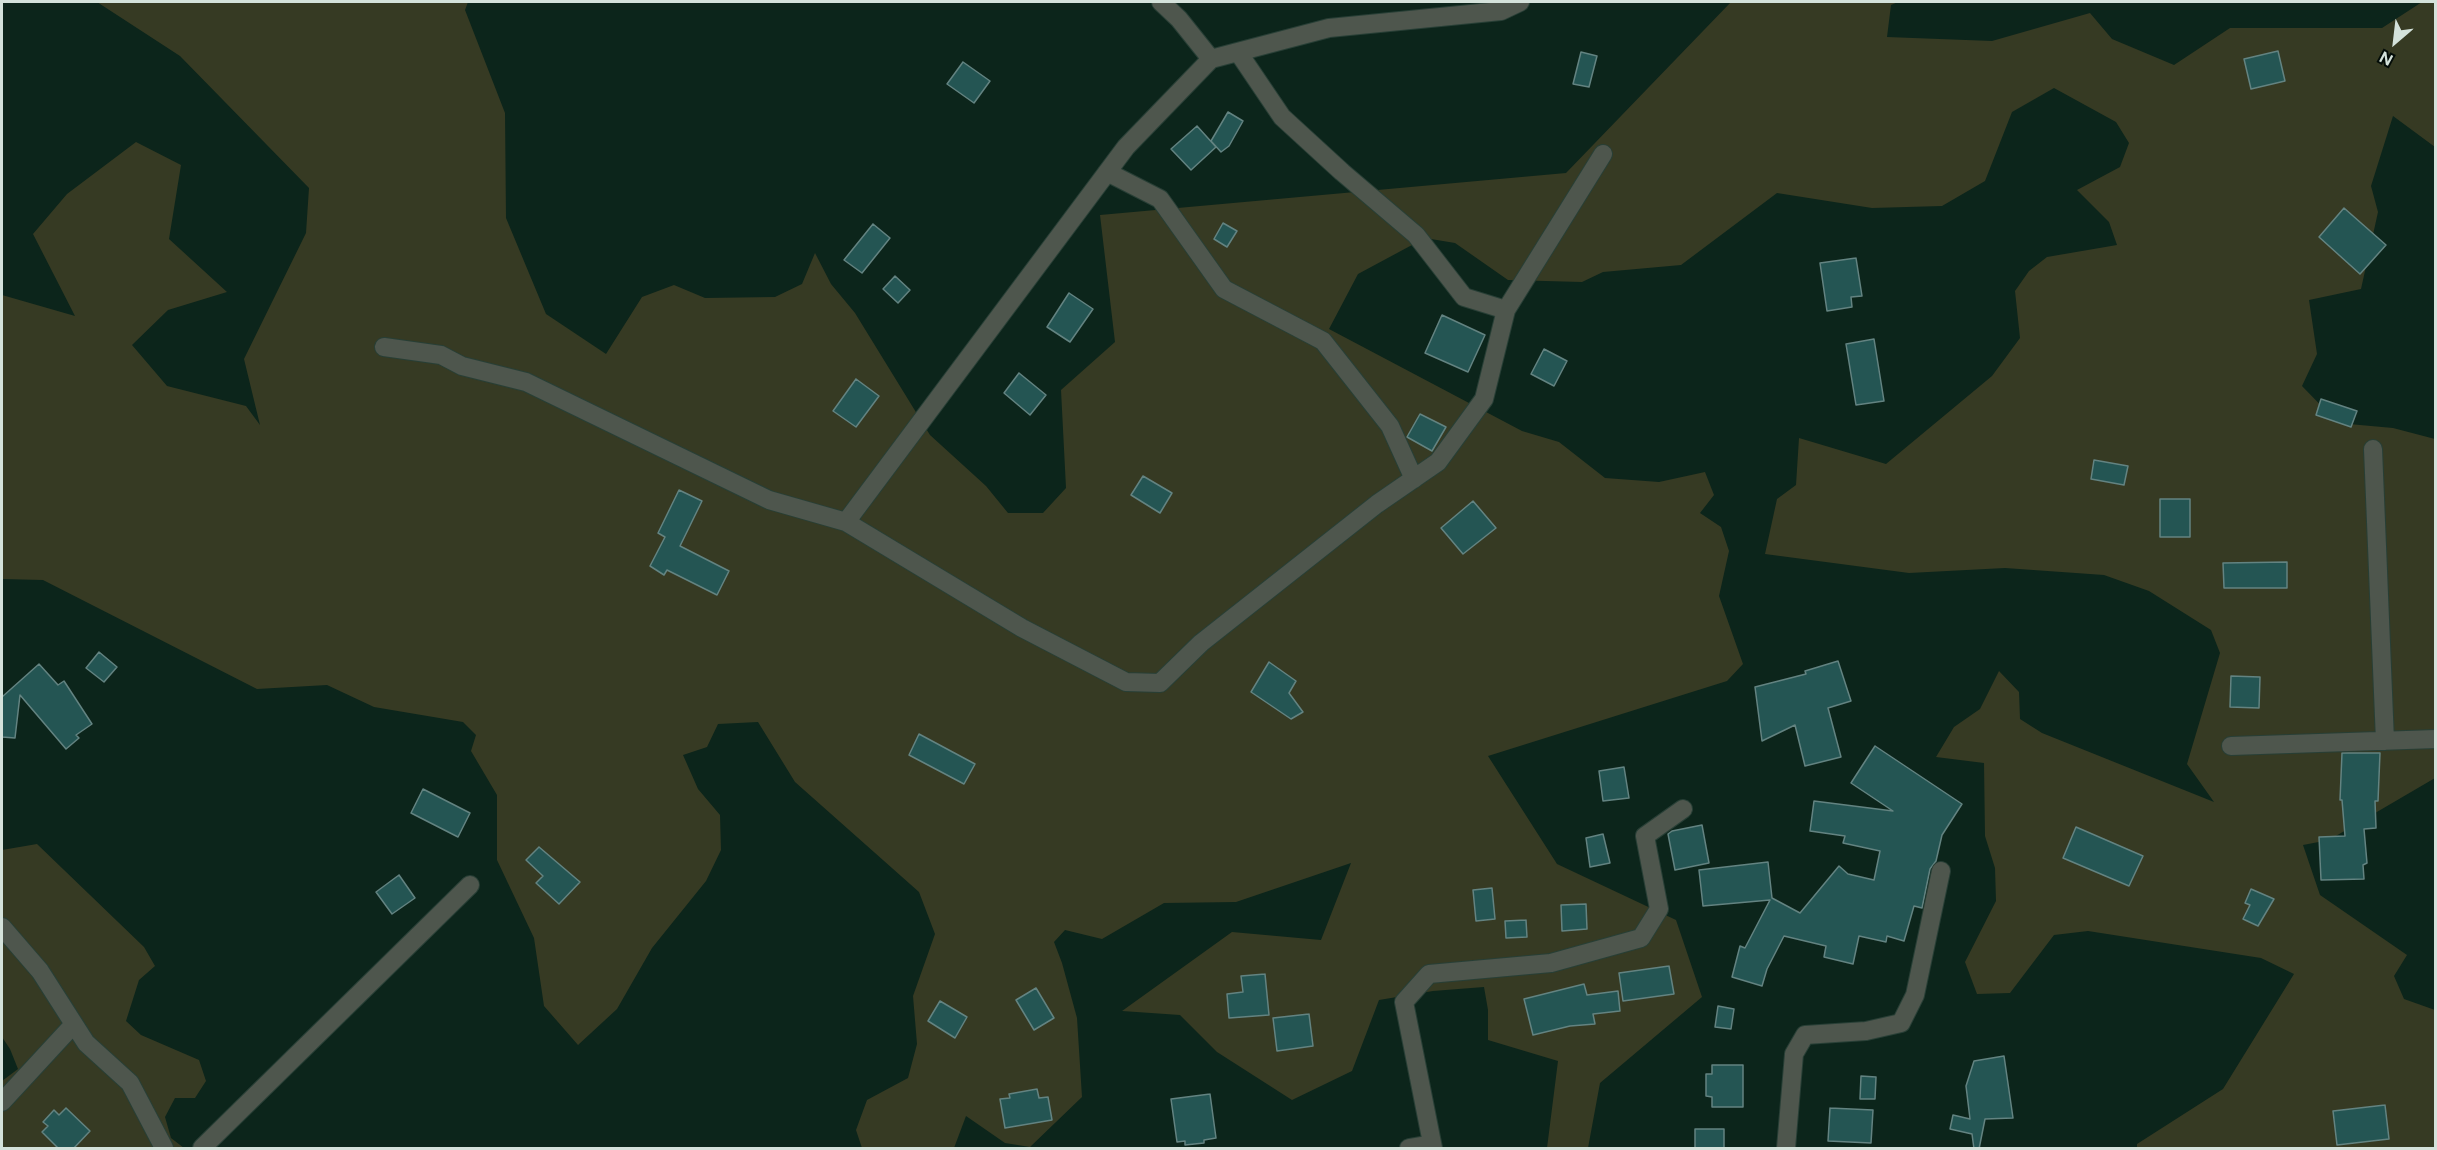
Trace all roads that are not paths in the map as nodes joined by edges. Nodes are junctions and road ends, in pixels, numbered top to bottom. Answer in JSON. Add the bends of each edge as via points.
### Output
{"nodes":[{"id":1,"x":1161,"y":2,"type":"edge"},
{"id":2,"x":1520,"y":2,"type":"edge"},
{"id":3,"x":1238,"y":52,"type":"junction"},
{"id":4,"x":1211,"y":59,"type":"junction"},
{"id":5,"x":1603,"y":154,"type":"dead end"},
{"id":6,"x":1107,"y":172,"type":"junction"},
{"id":7,"x":1506,"y":310,"type":"junction"},
{"id":8,"x":384,"y":347,"type":"dead end"},
{"id":9,"x":2373,"y":449,"type":"dead end"},
{"id":10,"x":1414,"y":479,"type":"junction"},
{"id":11,"x":846,"y":522,"type":"junction"},
{"id":12,"x":2436,"y":739,"type":"edge"},
{"id":13,"x":2385,"y":741,"type":"junction"},
{"id":14,"x":2230,"y":746,"type":"dead end"},
{"id":15,"x":1683,"y":809,"type":"dead end"},
{"id":16,"x":1941,"y":871,"type":"dead end"},
{"id":17,"x":470,"y":885,"type":"dead end"},
{"id":18,"x":2,"y":927,"type":"edge"},
{"id":19,"x":74,"y":1024,"type":"junction"},
{"id":20,"x":2,"y":1102,"type":"edge"},
{"id":21,"x":1432,"y":1146,"type":"edge"},
{"id":22,"x":164,"y":1149,"type":"edge"},
{"id":23,"x":202,"y":1149,"type":"edge"},
{"id":24,"x":1409,"y":1149,"type":"edge"},
{"id":25,"x":1786,"y":1149,"type":"edge"}],
"edges":[{"from":1,"to":4,"type":"street"},
{"from":2,"to":3,"type":"street","via":[[1502,11],[1329,27]]},
{"from":3,"to":4,"type":"street"},
{"from":3,"to":7,"type":"street","via":[[1282,117],[1416,235],[1464,297]]},
{"from":4,"to":6,"type":"street"},
{"from":5,"to":7,"type":"street"},
{"from":6,"to":10,"type":"street","via":[[1160,199],[1224,289],[1323,341],[1390,426]]},
{"from":6,"to":11,"type":"street"},
{"from":7,"to":10,"type":"street","via":[[1484,399],[1438,462]]},
{"from":8,"to":11,"type":"street","via":[[441,355],[462,366],[526,382],[769,500]]},
{"from":9,"to":13,"type":"street"},
{"from":10,"to":11,"type":"street","via":[[1210,636],[1160,683],[1126,682],[1022,628]]},
{"from":12,"to":13,"type":"street"},
{"from":13,"to":14,"type":"street"},
{"from":15,"to":21,"type":"street","via":[[1645,836],[1659,909],[1641,938],[1551,963],[1429,974],[1404,1002]]},
{"from":16,"to":25,"type":"street","via":[[1915,995],[1901,1023],[1866,1031],[1805,1035],[1794,1054]]},
{"from":17,"to":23,"type":"street"},
{"from":18,"to":19,"type":"street","via":[[40,971]]},
{"from":19,"to":20,"type":"street"},
{"from":19,"to":22,"type":"street","via":[[86,1043],[130,1083]]},
{"from":21,"to":24,"type":"street"}]}
